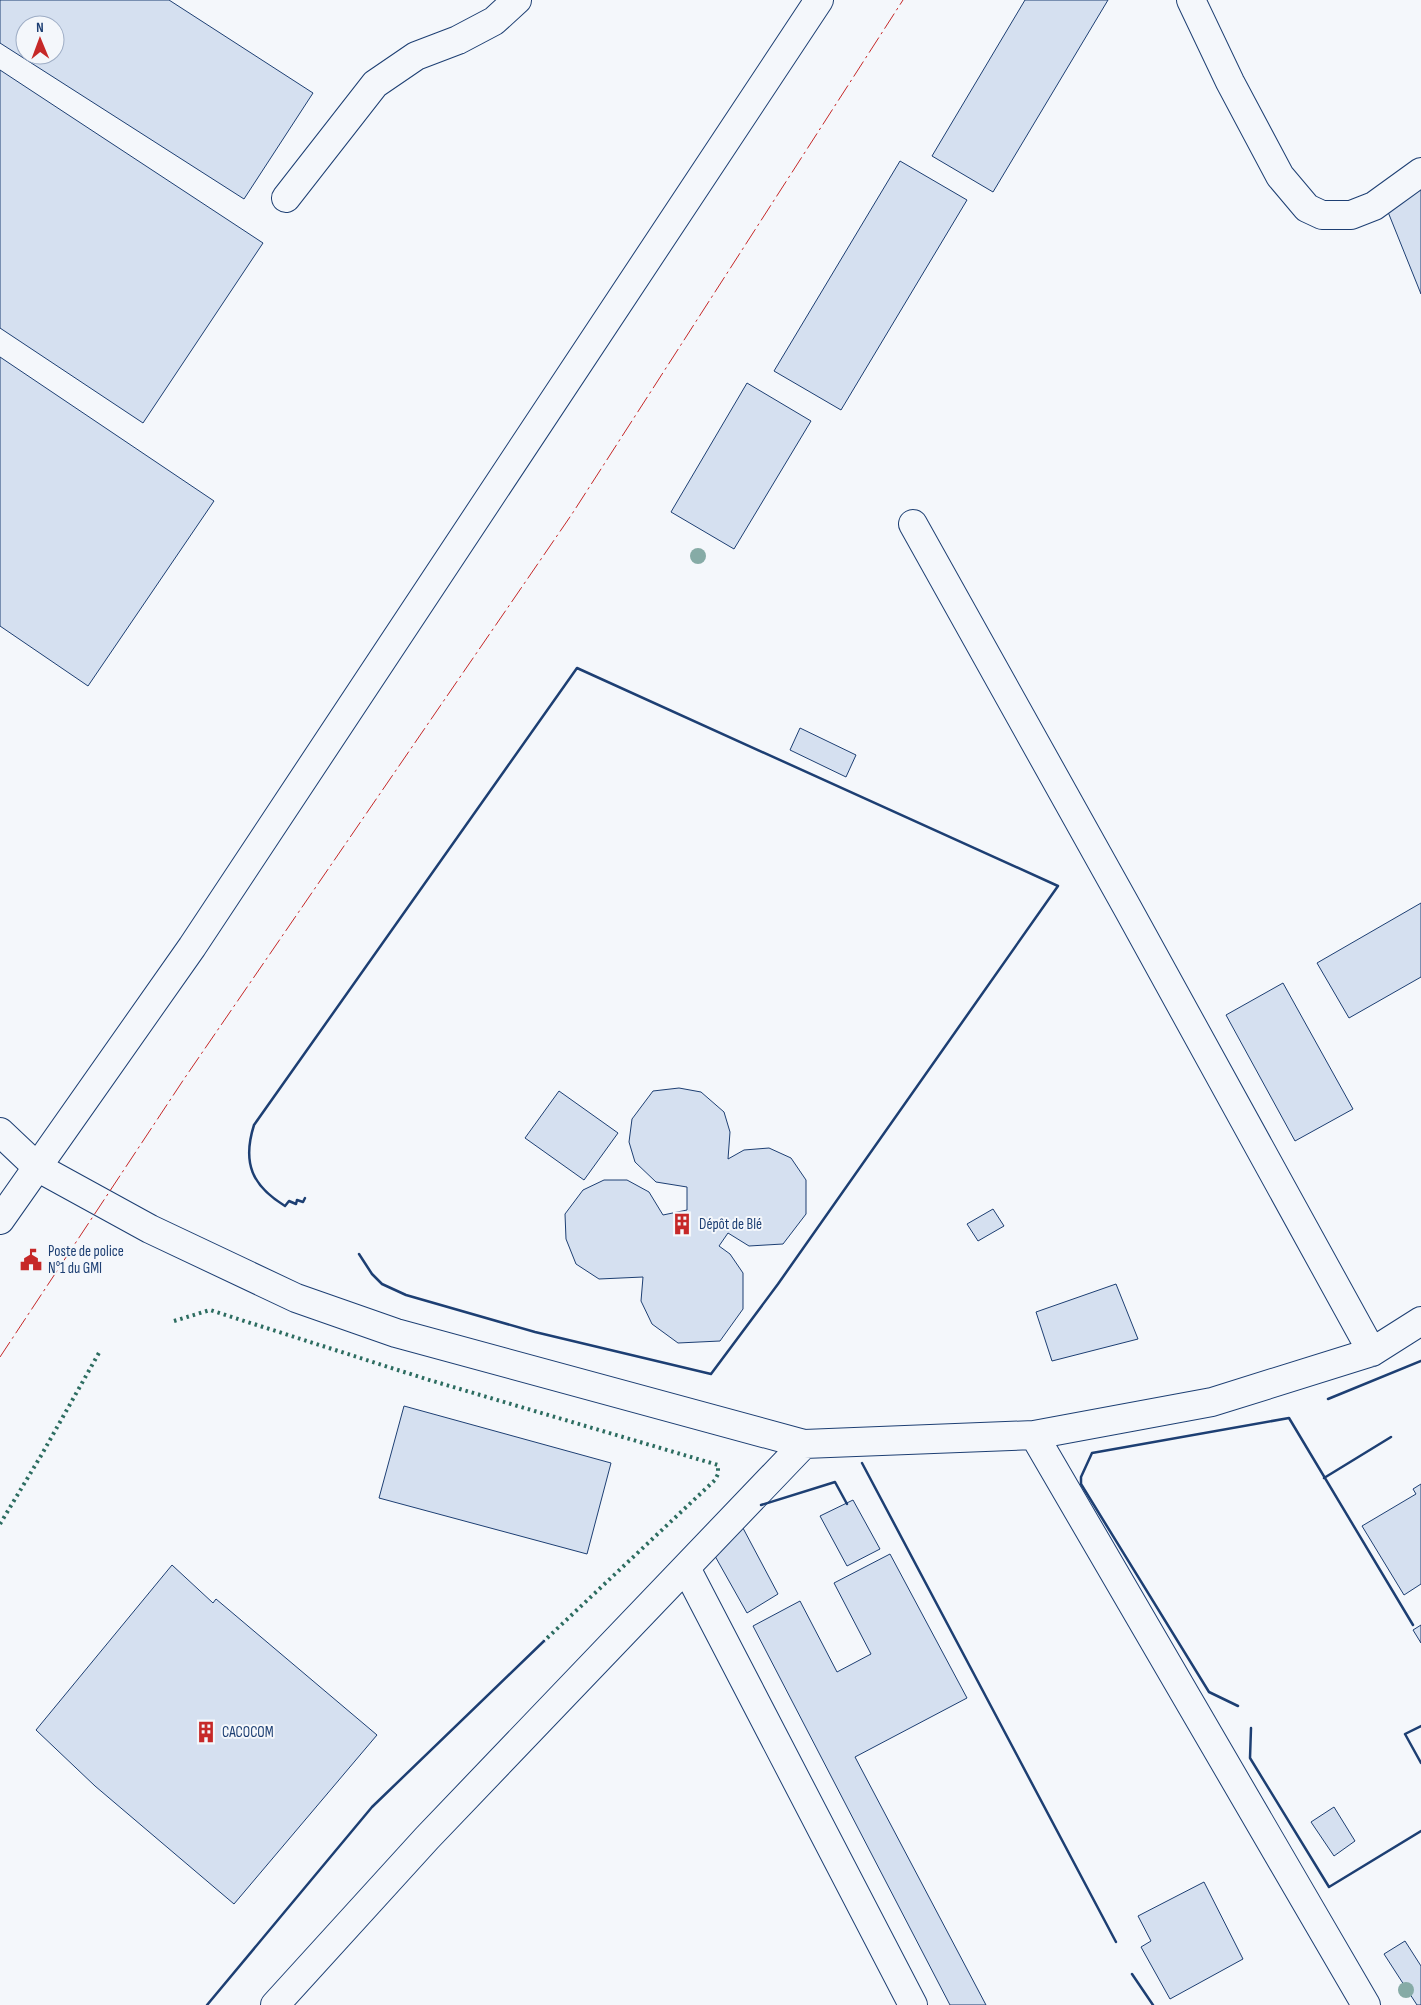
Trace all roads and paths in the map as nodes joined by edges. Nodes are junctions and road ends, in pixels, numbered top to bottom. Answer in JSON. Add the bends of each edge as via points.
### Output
{"nodes":[{"id":1,"x":517,"y":0,"type":"edge"},
{"id":2,"x":819,"y":0,"type":"edge"},
{"id":3,"x":1192,"y":0,"type":"edge"},
{"id":4,"x":1421,"y":172,"type":"edge"},
{"id":5,"x":286,"y":198,"type":"dead end"},
{"id":6,"x":913,"y":524,"type":"dead end"},
{"id":7,"x":0,"y":1132,"type":"edge"},
{"id":8,"x":37,"y":1167,"type":"junction"},
{"id":9,"x":0,"y":1220,"type":"edge"},
{"id":10,"x":1421,"y":1321,"type":"edge"},
{"id":11,"x":1372,"y":1352,"type":"junction"},
{"id":12,"x":1034,"y":1434,"type":"junction"},
{"id":13,"x":804,"y":1444,"type":"junction"},
{"id":14,"x":686,"y":1568,"type":"junction"},
{"id":15,"x":275,"y":2005,"type":"edge"},
{"id":16,"x":914,"y":2005,"type":"edge"},
{"id":17,"x":1366,"y":2005,"type":"edge"}],
"edges":[{"from":1,"to":5,"type":"main road","via":[[494,21],[458,40],[416,56],[375,84]]},
{"from":2,"to":8,"type":"main road","via":[[192,947]]},
{"from":3,"to":4,"type":"main road","via":[[1230,82],[1280,176],[1307,208],[1322,215],[1351,215],[1374,206]]},
{"from":6,"to":11,"type":"main road"},
{"from":7,"to":8,"type":"main road"},
{"from":8,"to":9,"type":"main road"},
{"from":8,"to":13,"type":"main road","via":[[150,1229],[296,1298],[396,1333]]},
{"from":10,"to":11,"type":"main road"},
{"from":11,"to":12,"type":"main road","via":[[1212,1402]]},
{"from":12,"to":13,"type":"main road"},
{"from":12,"to":17,"type":"main road"},
{"from":13,"to":14,"type":"main road"},
{"from":14,"to":15,"type":"main road","via":[[427,1838]]},
{"from":14,"to":16,"type":"main road"}]}
